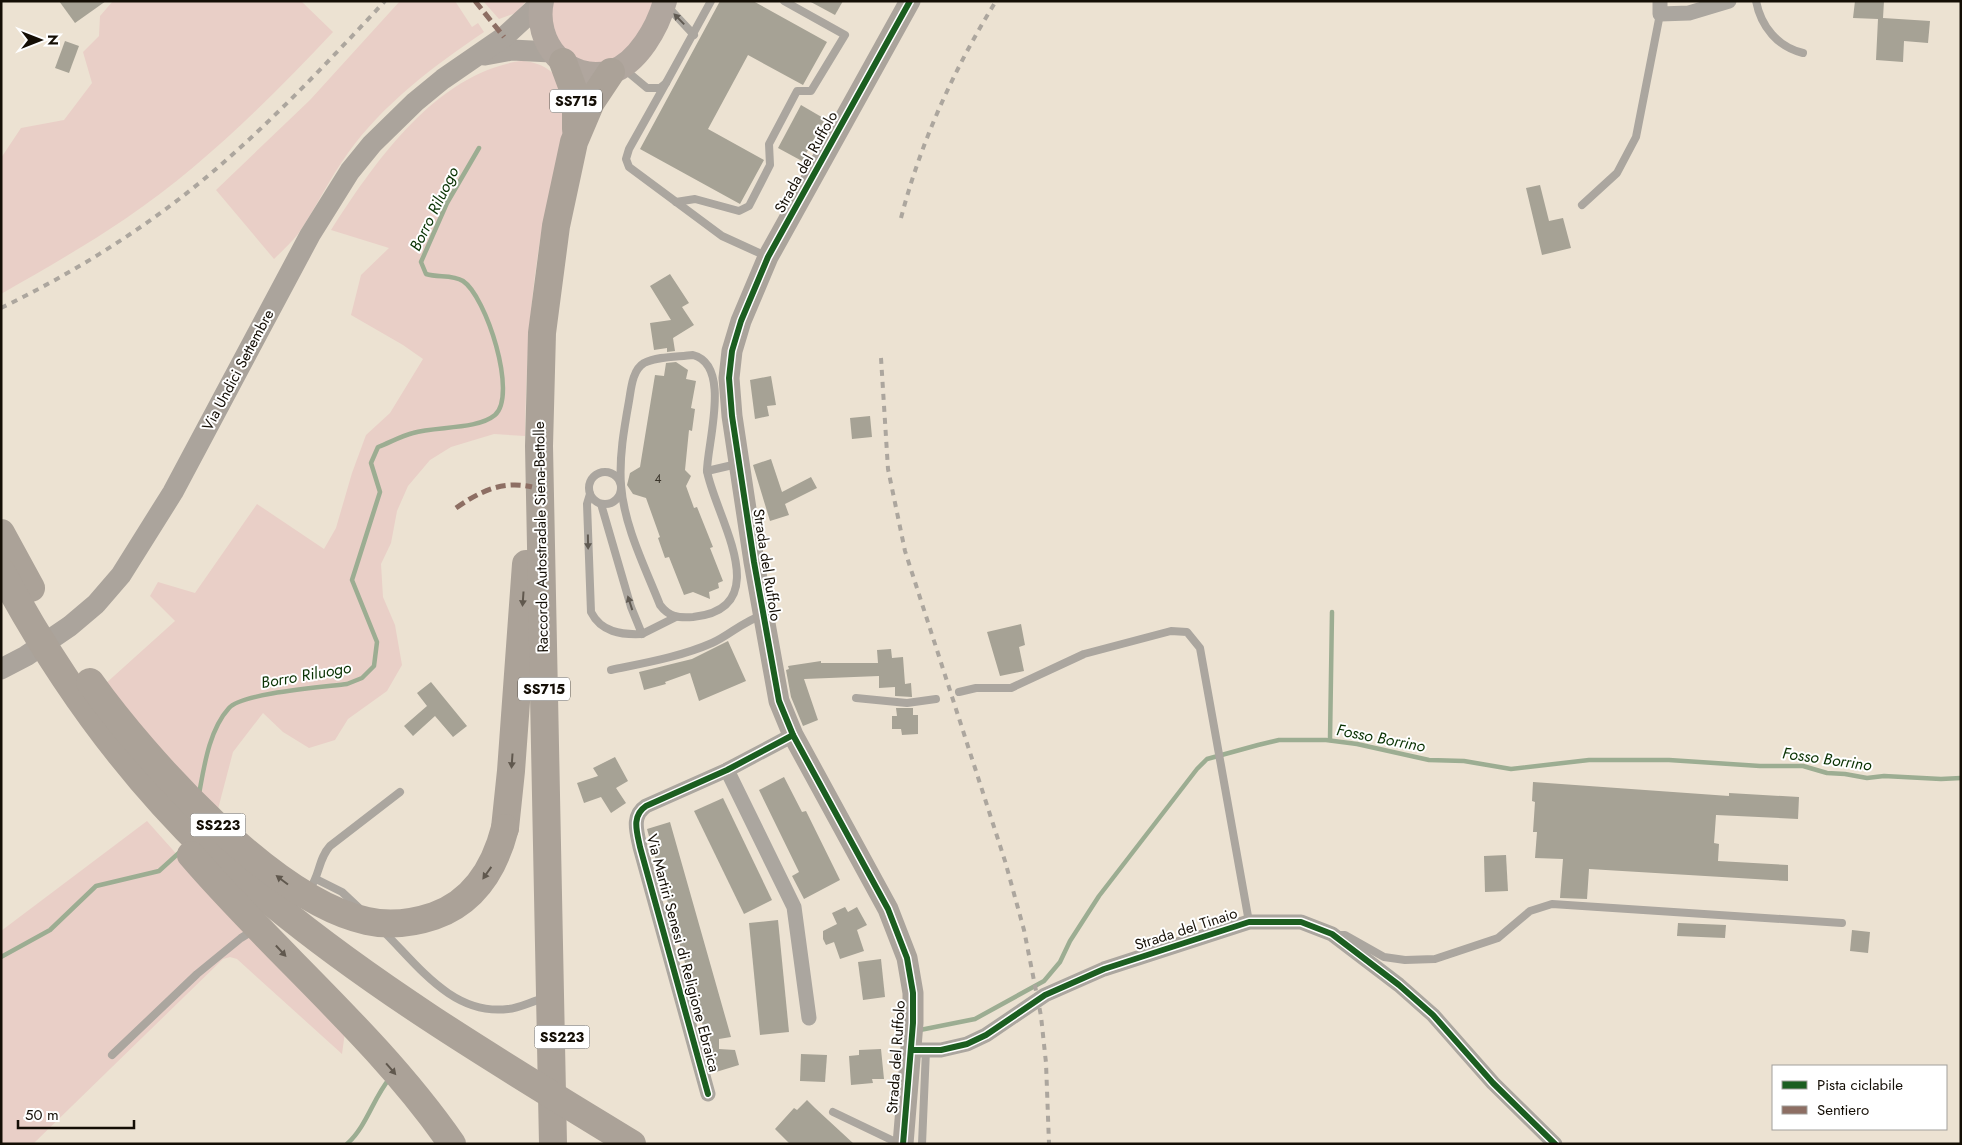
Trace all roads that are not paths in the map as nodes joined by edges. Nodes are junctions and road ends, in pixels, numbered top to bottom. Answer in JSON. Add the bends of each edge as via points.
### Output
{"nodes":[{"id":1,"x":711,"y":1,"type":"edge"},
{"id":2,"x":784,"y":1,"type":"edge"},
{"id":3,"x":910,"y":1,"type":"edge"},
{"id":4,"x":1729,"y":1,"type":"edge"},
{"id":5,"x":1756,"y":1,"type":"edge"},
{"id":6,"x":542,"y":2,"type":"edge"},
{"id":7,"x":664,"y":2,"type":"edge"},
{"id":8,"x":1660,"y":8,"type":"edge"},
{"id":9,"x":694,"y":35,"type":"junction"},
{"id":10,"x":1803,"y":54,"type":"dead end"},
{"id":11,"x":557,"y":57,"type":"junction"},
{"id":12,"x":468,"y":62,"type":"junction"},
{"id":13,"x":616,"y":69,"type":"junction"},
{"id":14,"x":666,"y":83,"type":"junction"},
{"id":15,"x":574,"y":142,"type":"junction"},
{"id":16,"x":676,"y":202,"type":"junction"},
{"id":17,"x":1582,"y":205,"type":"dead end"},
{"id":18,"x":768,"y":257,"type":"junction"},
{"id":19,"x":539,"y":446,"type":"junction"},
{"id":20,"x":739,"y":464,"type":"junction"},
{"id":21,"x":707,"y":471,"type":"junction"},
{"id":22,"x":621,"y":486,"type":"junction"},
{"id":23,"x":590,"y":494,"type":"junction"},
{"id":24,"x":601,"y":504,"type":"junction"},
{"id":25,"x":1,"y":533,"type":"edge"},
{"id":26,"x":1,"y":552,"type":"edge"},
{"id":27,"x":1,"y":570,"type":"edge"},
{"id":28,"x":1,"y":587,"type":"edge"},
{"id":29,"x":763,"y":615,"type":"junction"},
{"id":30,"x":676,"y":617,"type":"junction"},
{"id":31,"x":642,"y":634,"type":"junction"},
{"id":32,"x":1,"y":669,"type":"edge"},
{"id":33,"x":611,"y":670,"type":"dead end"},
{"id":34,"x":959,"y":692,"type":"dead end"},
{"id":35,"x":856,"y":698,"type":"dead end"},
{"id":36,"x":936,"y":699,"type":"dead end"},
{"id":37,"x":793,"y":735,"type":"junction"},
{"id":38,"x":727,"y":770,"type":"junction"},
{"id":39,"x":400,"y":792,"type":"dead end"},
{"id":40,"x":316,"y":879,"type":"junction"},
{"id":41,"x":301,"y":899,"type":"dead end"},
{"id":42,"x":278,"y":913,"type":"junction"},
{"id":43,"x":1249,"y":922,"type":"junction"},
{"id":44,"x":1842,"y":923,"type":"dead end"},
{"id":45,"x":549,"y":931,"type":"junction"},
{"id":46,"x":1332,"y":934,"type":"junction"},
{"id":47,"x":550,"y":997,"type":"junction"},
{"id":48,"x":809,"y":1018,"type":"dead end"},
{"id":49,"x":919,"y":1050,"type":"junction"},
{"id":50,"x":112,"y":1055,"type":"dead end"},
{"id":51,"x":708,"y":1094,"type":"dead end"},
{"id":52,"x":833,"y":1112,"type":"dead end"},
{"id":53,"x":452,"y":1144,"type":"edge"},
{"id":54,"x":553,"y":1144,"type":"edge"},
{"id":55,"x":565,"y":1144,"type":"edge"},
{"id":56,"x":632,"y":1144,"type":"edge"},
{"id":57,"x":901,"y":1144,"type":"edge"},
{"id":58,"x":922,"y":1144,"type":"edge"},
{"id":59,"x":1554,"y":1144,"type":"edge"}],
"edges":[{"from":1,"to":9,"type":"lane"},
{"from":2,"to":16,"type":"lane","via":[[845,35],[811,92],[797,92],[769,144],[770,165],[749,206],[739,211],[695,199]]},
{"from":3,"to":18,"type":"street","name":"Strada del Ruffolo"},
{"from":4,"to":8,"type":"street","via":[[1689,13]]},
{"from":5,"to":10,"type":"lane","via":[[1767,28],[1777,41]]},
{"from":6,"to":11,"type":"main road","via":[[541,27]]},
{"from":6,"to":12,"type":"street","name":"Via Undici Settembre","via":[[504,37]]},
{"from":9,"to":7,"type":"lane","one_way":true},
{"from":7,"to":13,"type":"main road","via":[[648,38],[632,58]]},
{"from":8,"to":17,"type":"lane","via":[[1636,137],[1617,172]]},
{"from":9,"to":14,"type":"lane"},
{"from":11,"to":12,"type":"street","name":"Via Undici Settembre","via":[[512,50],[495,52]]},
{"from":11,"to":13,"type":"main road","via":[[586,71]]},
{"from":11,"to":15,"type":"highway","name":"Raccordo Autostradale Siena-Bettolle","number":"SS715","via":[[576,97]]},
{"from":12,"to":32,"type":"street","name":"Via Undici Settembre","via":[[395,120],[340,185],[288,274],[173,492],[117,580],[70,626]]},
{"from":13,"to":14,"type":"lane","via":[[654,90]]},
{"from":13,"to":15,"type":"highway","name":"Raccordo Autostradale Siena-Bettolle","number":"SS715","via":[[590,102]]},
{"from":14,"to":16,"type":"lane","via":[[626,159],[632,171]]},
{"from":15,"to":19,"type":"highway","name":"Raccordo Autostradale Siena-Bettolle","number":"SS715","via":[[556,226],[546,295],[540,369]]},
{"from":16,"to":18,"type":"lane","via":[[722,236]]},
{"from":18,"to":20,"type":"street","name":"Strada del Ruffolo","via":[[741,322],[730,367],[729,396]]},
{"from":19,"to":25,"type":"highway","number":"SS223","one_way":true,"bridge":true,"via":[[532,487],[504,828],[493,865],[460,903],[440,914],[408,922],[380,923],[342,914],[312,900],[280,879],[227,833],[126,728],[72,656]]},
{"from":19,"to":45,"type":"highway","name":"Raccordo Autostradale Siena-Bettolle","number":"SS715"},
{"from":20,"to":21,"type":"lane"},
{"from":20,"to":29,"type":"street","name":"Strada del Ruffolo"},
{"from":21,"to":22,"type":"lane","via":[[715,408],[708,366],[700,357],[693,355],[660,359],[644,364],[635,375],[621,454]]},
{"from":21,"to":30,"type":"lane","via":[[734,550],[736,584],[726,606],[712,613]]},
{"from":22,"to":23,"type":"lane","via":[[612,474],[601,473],[592,478]]},
{"from":22,"to":24,"type":"lane","via":[[616,501]]},
{"from":22,"to":30,"type":"lane","via":[[632,533],[660,604],[670,616]]},
{"from":23,"to":24,"type":"lane"},
{"from":23,"to":31,"type":"lane","one_way":true,"via":[[587,504],[591,612],[601,626],[609,630]]},
{"from":31,"to":24,"type":"lane","one_way":true},
{"from":26,"to":42,"type":"highway","number":"SS223","bridge":true,"via":[[64,661],[109,724],[178,807]]},
{"from":27,"to":42,"type":"highway","number":"SS223","bridge":true,"via":[[52,659],[118,751],[206,849]]},
{"from":28,"to":53,"type":"highway","number":"SS223","one_way":true,"bridge":true,"via":[[54,678],[144,799],[199,864],[366,1040]]},
{"from":29,"to":33,"type":"lane","via":[[699,649]]},
{"from":29,"to":37,"type":"street","name":"Strada del Ruffolo","via":[[779,701]]},
{"from":30,"to":31,"type":"lane"},
{"from":34,"to":43,"type":"lane","via":[[976,688],[1011,688],[1084,654],[1171,631],[1188,632],[1200,648]]},
{"from":35,"to":36,"type":"lane","via":[[907,703]]},
{"from":37,"to":38,"type":"street","name":"Via Martiri Senesi di Religione Ebraica"},
{"from":37,"to":49,"type":"street","name":"Strada del Ruffolo","via":[[898,933],[907,958]]},
{"from":38,"to":48,"type":"street","via":[[794,907]]},
{"from":38,"to":51,"type":"street","name":"Via Martiri Senesi di Religione Ebraica","via":[[646,806],[636,819],[638,837]]},
{"from":39,"to":40,"type":"lane","via":[[330,846],[321,858]]},
{"from":40,"to":41,"type":"lane"},
{"from":40,"to":47,"type":"lane","via":[[342,892],[418,970],[452,996],[475,1006],[499,1010]]},
{"from":42,"to":50,"type":"lane","via":[[240,938],[197,974]]},
{"from":42,"to":56,"type":"highway","number":"SS223","bridge":true,"via":[[367,976]]},
{"from":43,"to":46,"type":"street","name":"Strada del Tinaio","via":[[1301,922]]},
{"from":43,"to":49,"type":"street","name":"Strada del Tinaio","via":[[1104,969],[1045,995],[967,1044]]},
{"from":44,"to":46,"type":"lane","via":[[1552,904],[1530,911],[1498,938],[1435,958],[1405,960],[1384,957],[1345,935]]},
{"from":45,"to":47,"type":"highway","name":"Raccordo Autostradale Siena-Bettolle","number":"SS715"},
{"from":45,"to":55,"type":"highway","number":"SS223","via":[[560,978]]},
{"from":46,"to":59,"type":"street","name":"Strada del Tinaio","via":[[1433,1015],[1493,1083]]},
{"from":47,"to":54,"type":"highway","name":"Raccordo Autostradale Siena-Bettolle","number":"SS715"},
{"from":49,"to":57,"type":"street","name":"Strada del Ruffolo"},
{"from":49,"to":58,"type":"lane"},
{"from":52,"to":57,"type":"lane"}]}
